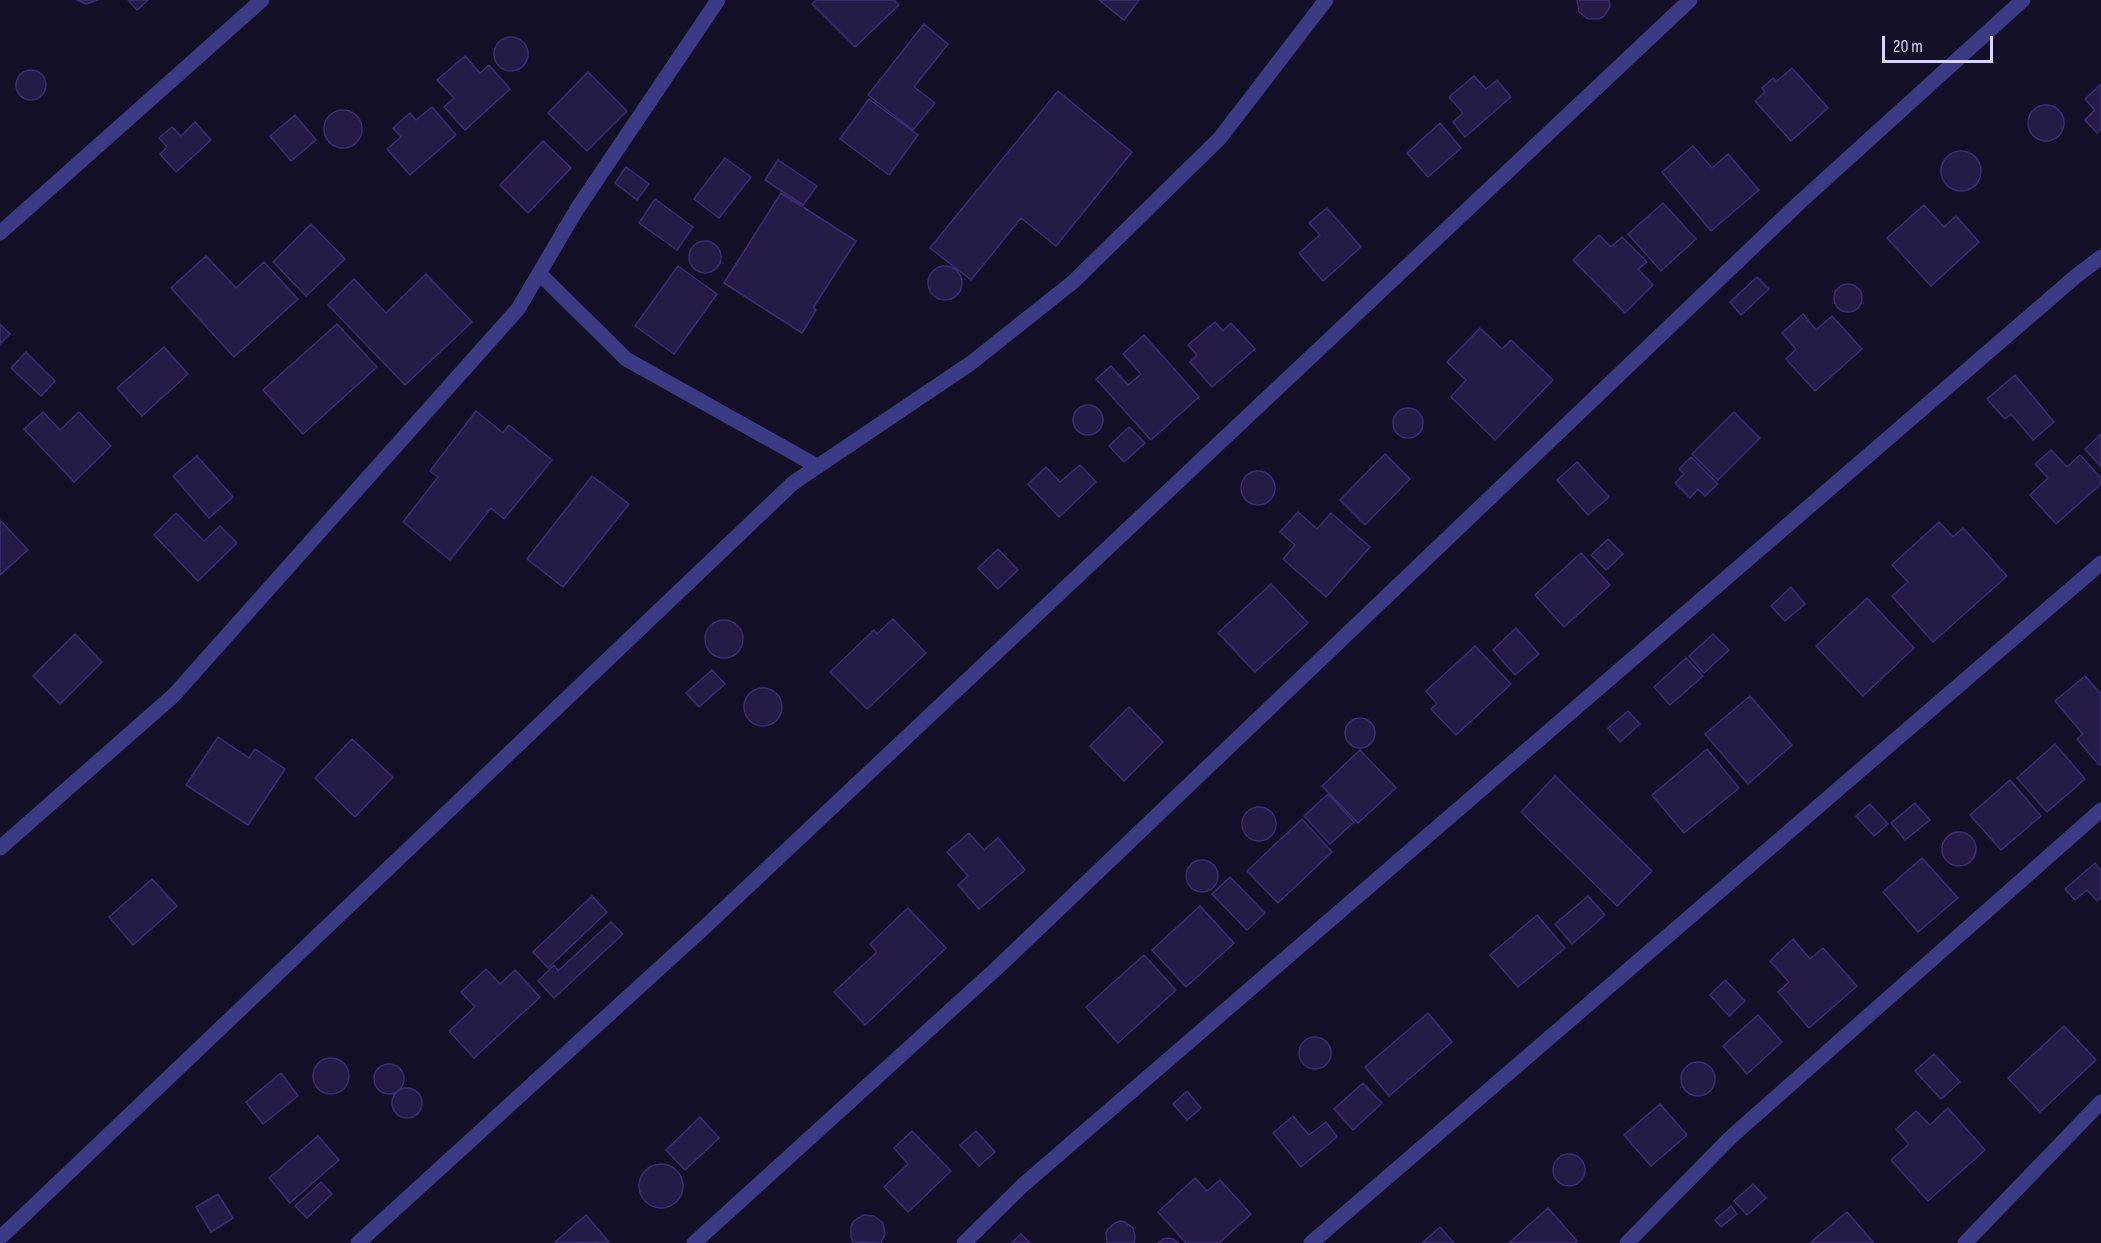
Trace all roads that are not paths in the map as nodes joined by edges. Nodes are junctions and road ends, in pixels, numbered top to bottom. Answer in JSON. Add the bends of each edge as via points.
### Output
{"nodes":[{"id":1,"x":262,"y":0,"type":"edge"},
{"id":2,"x":718,"y":0,"type":"edge"},
{"id":3,"x":1326,"y":0,"type":"edge"},
{"id":4,"x":1690,"y":0,"type":"edge"},
{"id":5,"x":2023,"y":0,"type":"edge"},
{"id":6,"x":0,"y":233,"type":"edge"},
{"id":7,"x":2101,"y":257,"type":"edge"},
{"id":8,"x":539,"y":273,"type":"junction"},
{"id":9,"x":817,"y":466,"type":"junction"},
{"id":10,"x":2101,"y":563,"type":"edge"},
{"id":11,"x":2101,"y":810,"type":"edge"},
{"id":12,"x":0,"y":848,"type":"edge"},
{"id":13,"x":2101,"y":1102,"type":"edge"},
{"id":14,"x":0,"y":1238,"type":"edge"},
{"id":15,"x":358,"y":1243,"type":"edge"},
{"id":16,"x":694,"y":1243,"type":"edge"},
{"id":17,"x":964,"y":1243,"type":"edge"},
{"id":18,"x":1311,"y":1243,"type":"edge"},
{"id":19,"x":1627,"y":1243,"type":"edge"},
{"id":20,"x":1965,"y":1243,"type":"edge"}],
"edges":[{"from":1,"to":6,"type":"street"},
{"from":2,"to":8,"type":"street","via":[[577,209]]},
{"from":3,"to":9,"type":"street","via":[[1220,138],[1073,282],[971,363]]},
{"from":4,"to":15,"type":"street","via":[[707,925]]},
{"from":5,"to":16,"type":"street","via":[[1799,203],[997,968]]},
{"from":7,"to":17,"type":"street","via":[[1023,1185]]},
{"from":8,"to":9,"type":"street","via":[[626,359]]},
{"from":8,"to":12,"type":"street","via":[[518,309],[174,694]]},
{"from":9,"to":14,"type":"street","via":[[793,483]]},
{"from":10,"to":18,"type":"street"},
{"from":11,"to":19,"type":"street","via":[[1731,1137]]},
{"from":13,"to":20,"type":"street"}]}
